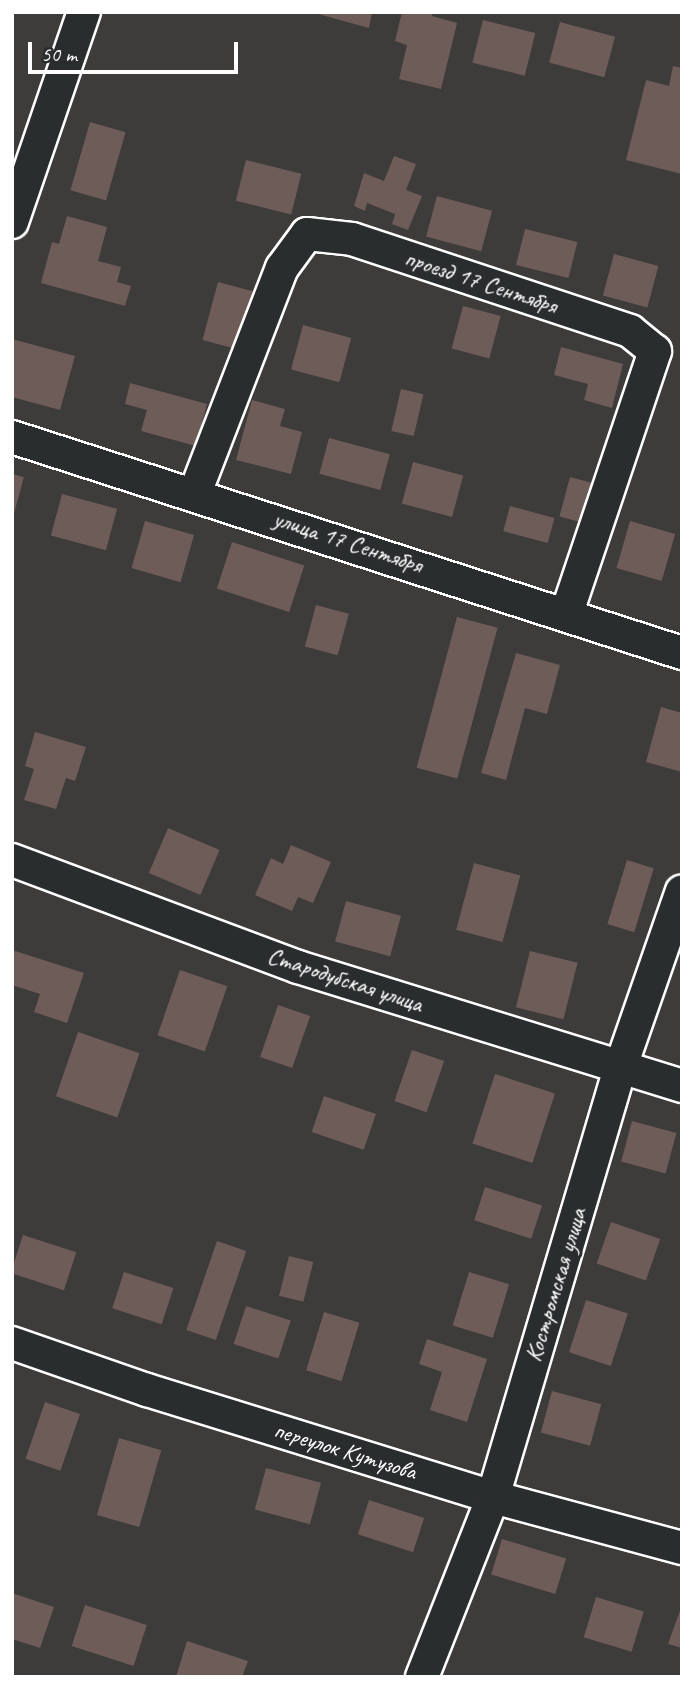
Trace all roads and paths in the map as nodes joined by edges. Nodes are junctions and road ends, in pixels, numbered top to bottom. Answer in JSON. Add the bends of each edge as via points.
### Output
{"nodes":[{"id":1,"x":84,"y":12,"type":"edge"},
{"id":2,"x":12,"y":222,"type":"edge"},
{"id":3,"x":12,"y":437,"type":"edge"},
{"id":4,"x":195,"y":493,"type":"junction"},
{"id":5,"x":567,"y":613,"type":"junction"},
{"id":6,"x":682,"y":653,"type":"edge"},
{"id":7,"x":12,"y":860,"type":"edge"},
{"id":8,"x":682,"y":891,"type":"edge"},
{"id":9,"x":620,"y":1069,"type":"junction"},
{"id":10,"x":682,"y":1086,"type":"edge"},
{"id":11,"x":12,"y":1343,"type":"edge"},
{"id":12,"x":493,"y":1497,"type":"junction"},
{"id":13,"x":682,"y":1548,"type":"edge"},
{"id":14,"x":422,"y":1677,"type":"edge"}],
"edges":[{"from":1,"to":2,"type":"street"},
{"from":3,"to":4,"type":"street","name":"улица 17 Сентября"},
{"from":4,"to":5,"type":"street","name":"улица 17 Сентября"},
{"from":4,"to":5,"type":"street","name":"проезд 17 Сентября","via":[[282,268],[307,234],[352,239],[630,331],[655,351]]},
{"from":5,"to":6,"type":"street","name":"улица 17 Сентября"},
{"from":7,"to":9,"type":"street","name":"Стародубская улица","via":[[298,967]]},
{"from":8,"to":9,"type":"street","name":"Костромская улица"},
{"from":9,"to":10,"type":"street","name":"Стародубская улица"},
{"from":9,"to":12,"type":"street","name":"Костромская улица"},
{"from":11,"to":12,"type":"street","name":"переулок Кутузова","via":[[147,1390]]},
{"from":12,"to":13,"type":"street","name":"переулок Кутузова"},
{"from":12,"to":14,"type":"street","name":"Костромская улица"}]}
